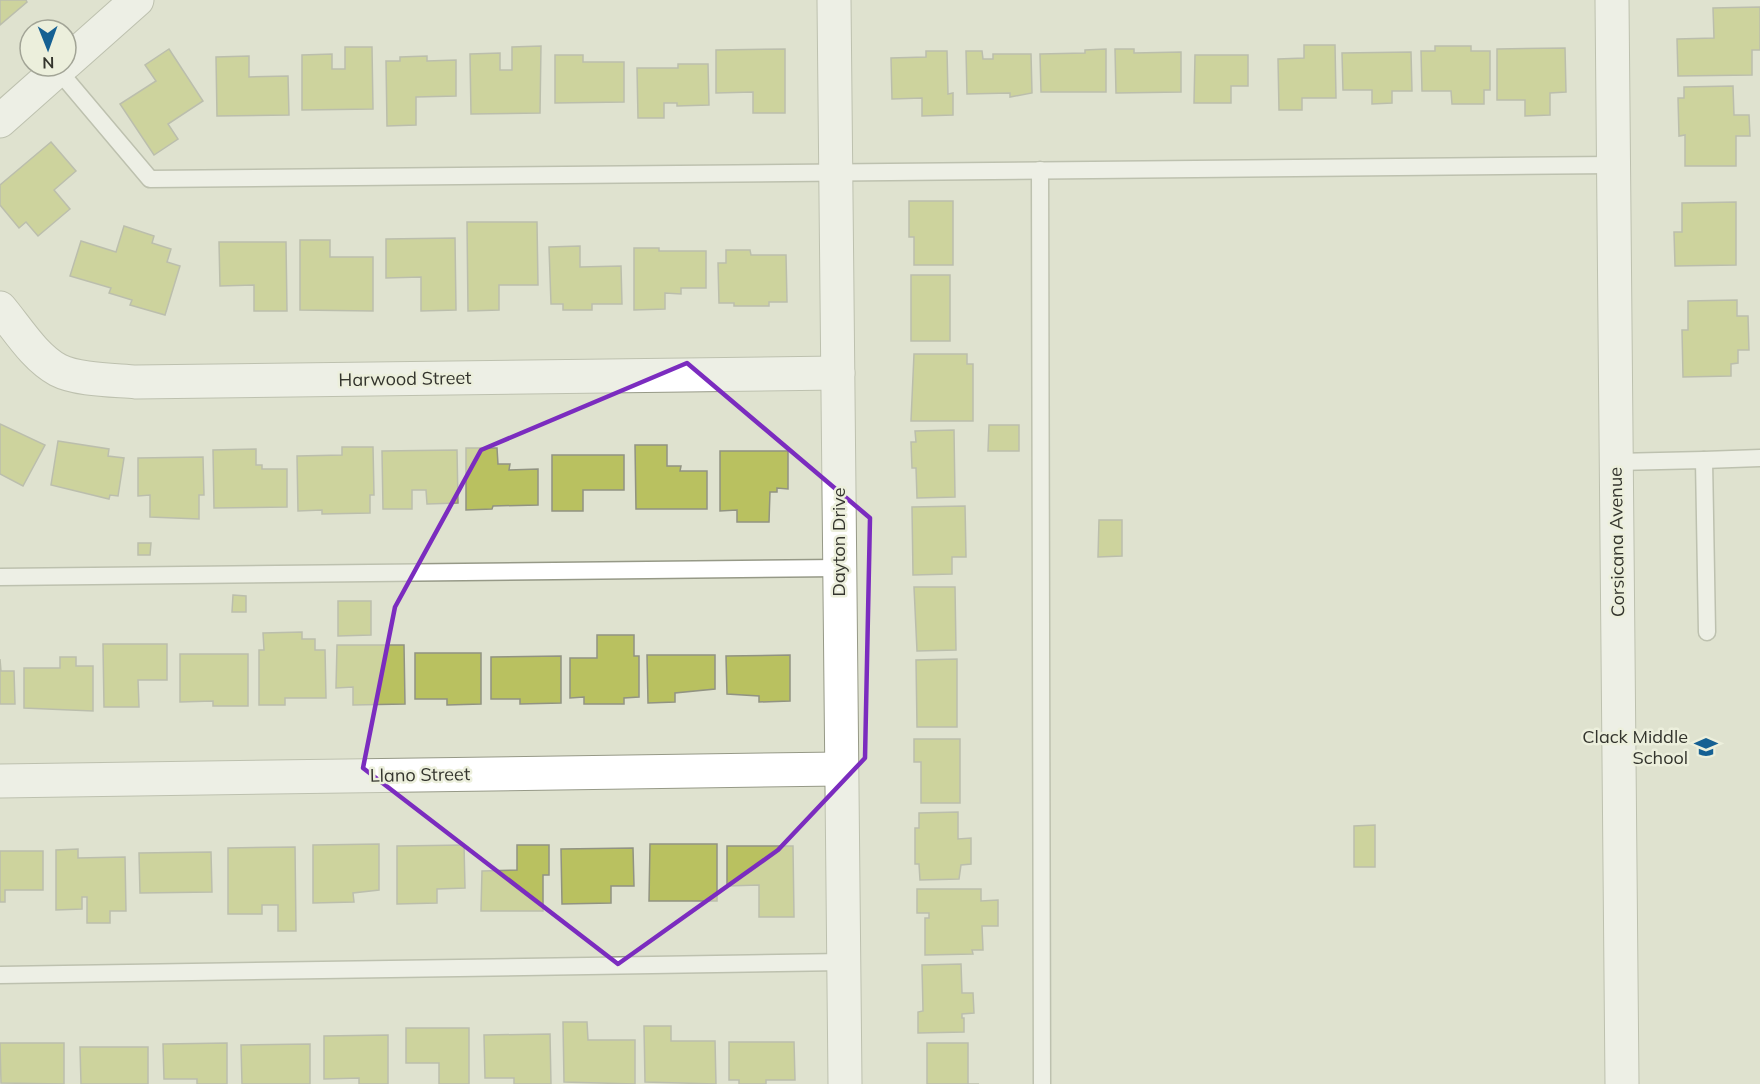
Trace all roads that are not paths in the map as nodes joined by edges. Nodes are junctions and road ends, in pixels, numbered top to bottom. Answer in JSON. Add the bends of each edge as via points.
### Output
{"nodes":[{"id":1,"x":137,"y":0,"type":"edge"},
{"id":2,"x":834,"y":0,"type":"edge"},
{"id":3,"x":1612,"y":0,"type":"edge"},
{"id":4,"x":78,"y":52,"type":"edge"},
{"id":5,"x":48,"y":78,"type":"edge"},
{"id":6,"x":71,"y":78,"type":"edge"},
{"id":7,"x":0,"y":121,"type":"edge"},
{"id":8,"x":1614,"y":165,"type":"junction"},
{"id":9,"x":1040,"y":170,"type":"junction"},
{"id":10,"x":836,"y":171,"type":"junction"},
{"id":11,"x":0,"y":308,"type":"edge"},
{"id":12,"x":838,"y":373,"type":"junction"},
{"id":13,"x":1760,"y":458,"type":"edge"},
{"id":14,"x":1704,"y":460,"type":"junction"},
{"id":15,"x":1616,"y":462,"type":"junction"},
{"id":16,"x":839,"y":568,"type":"junction"},
{"id":17,"x":0,"y":576,"type":"edge"},
{"id":18,"x":1707,"y":632,"type":"dead end"},
{"id":19,"x":840,"y":769,"type":"junction"},
{"id":20,"x":0,"y":781,"type":"edge"},
{"id":21,"x":843,"y":962,"type":"junction"},
{"id":22,"x":0,"y":975,"type":"edge"},
{"id":23,"x":845,"y":1084,"type":"edge"},
{"id":24,"x":1042,"y":1084,"type":"edge"},
{"id":25,"x":1622,"y":1084,"type":"edge"}],
"edges":[{"from":1,"to":4,"type":"street"},
{"from":2,"to":10,"type":"street","name":"Dayton Drive"},
{"from":3,"to":8,"type":"street","name":"Corsicana Avenue"},
{"from":5,"to":7,"type":"street"},
{"from":6,"to":10,"type":"lane","via":[[150,179]]},
{"from":8,"to":9,"type":"lane"},
{"from":8,"to":15,"type":"street","name":"Corsicana Avenue"},
{"from":9,"to":10,"type":"lane"},
{"from":9,"to":24,"type":"lane"},
{"from":10,"to":12,"type":"street","name":"Dayton Drive"},
{"from":11,"to":12,"type":"street","name":"Harwood Street","via":[[35,350],[58,370],[136,382]]},
{"from":12,"to":16,"type":"street","name":"Dayton Drive"},
{"from":13,"to":14,"type":"lane"},
{"from":14,"to":15,"type":"lane"},
{"from":14,"to":18,"type":"lane"},
{"from":15,"to":25,"type":"street","name":"Corsicana Avenue"},
{"from":16,"to":17,"type":"lane"},
{"from":16,"to":19,"type":"street","name":"Dayton Drive"},
{"from":19,"to":20,"type":"street","name":"Llano Street"},
{"from":19,"to":21,"type":"street","name":"Dayton Drive"},
{"from":21,"to":22,"type":"lane"},
{"from":21,"to":23,"type":"street","name":"Dayton Drive"}]}
